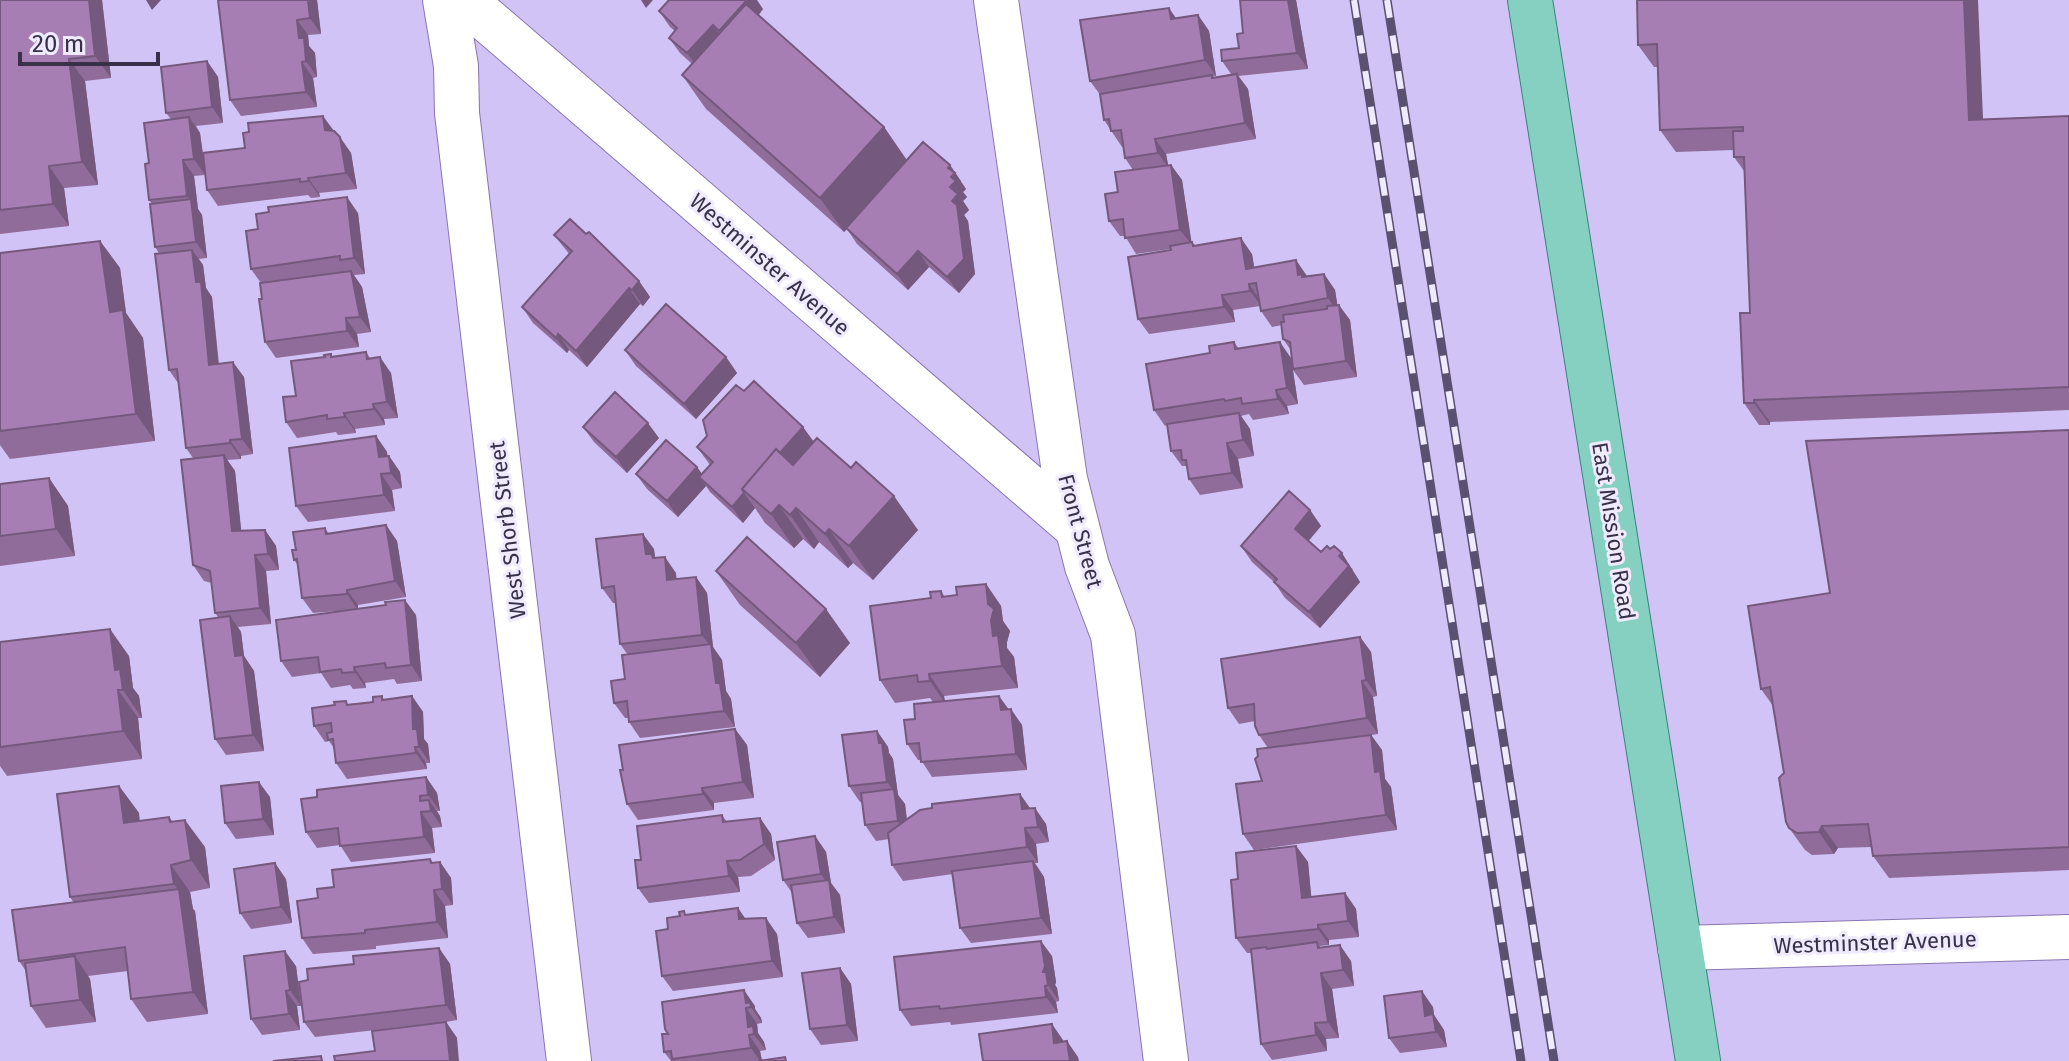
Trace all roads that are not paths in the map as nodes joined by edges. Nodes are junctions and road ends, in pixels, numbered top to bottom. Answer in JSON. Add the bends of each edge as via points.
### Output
{"nodes":[{"id":1,"x":445,"y":0,"type":"edge"},
{"id":2,"x":464,"y":0,"type":"edge"},
{"id":3,"x":996,"y":0,"type":"edge"},
{"id":4,"x":1530,"y":0,"type":"edge"},
{"id":5,"x":1077,"y":528,"type":"junction"},
{"id":6,"x":2069,"y":937,"type":"edge"},
{"id":7,"x":1680,"y":948,"type":"junction"},
{"id":8,"x":569,"y":1061,"type":"edge"},
{"id":9,"x":1166,"y":1061,"type":"edge"},
{"id":10,"x":1698,"y":1061,"type":"edge"}],
"edges":[{"from":1,"to":8,"type":"street","name":"West Shorb Street"},
{"from":2,"to":5,"type":"street","name":"Westminster Avenue"},
{"from":3,"to":5,"type":"street","name":"Front Street","via":[[1065,479]]},
{"from":4,"to":7,"type":"main road","name":"East Mission Road"},
{"from":5,"to":9,"type":"street","name":"Front Street","via":[[1113,635]]},
{"from":6,"to":7,"type":"street","name":"Westminster Avenue"},
{"from":7,"to":10,"type":"main road","name":"East Mission Road"}]}
